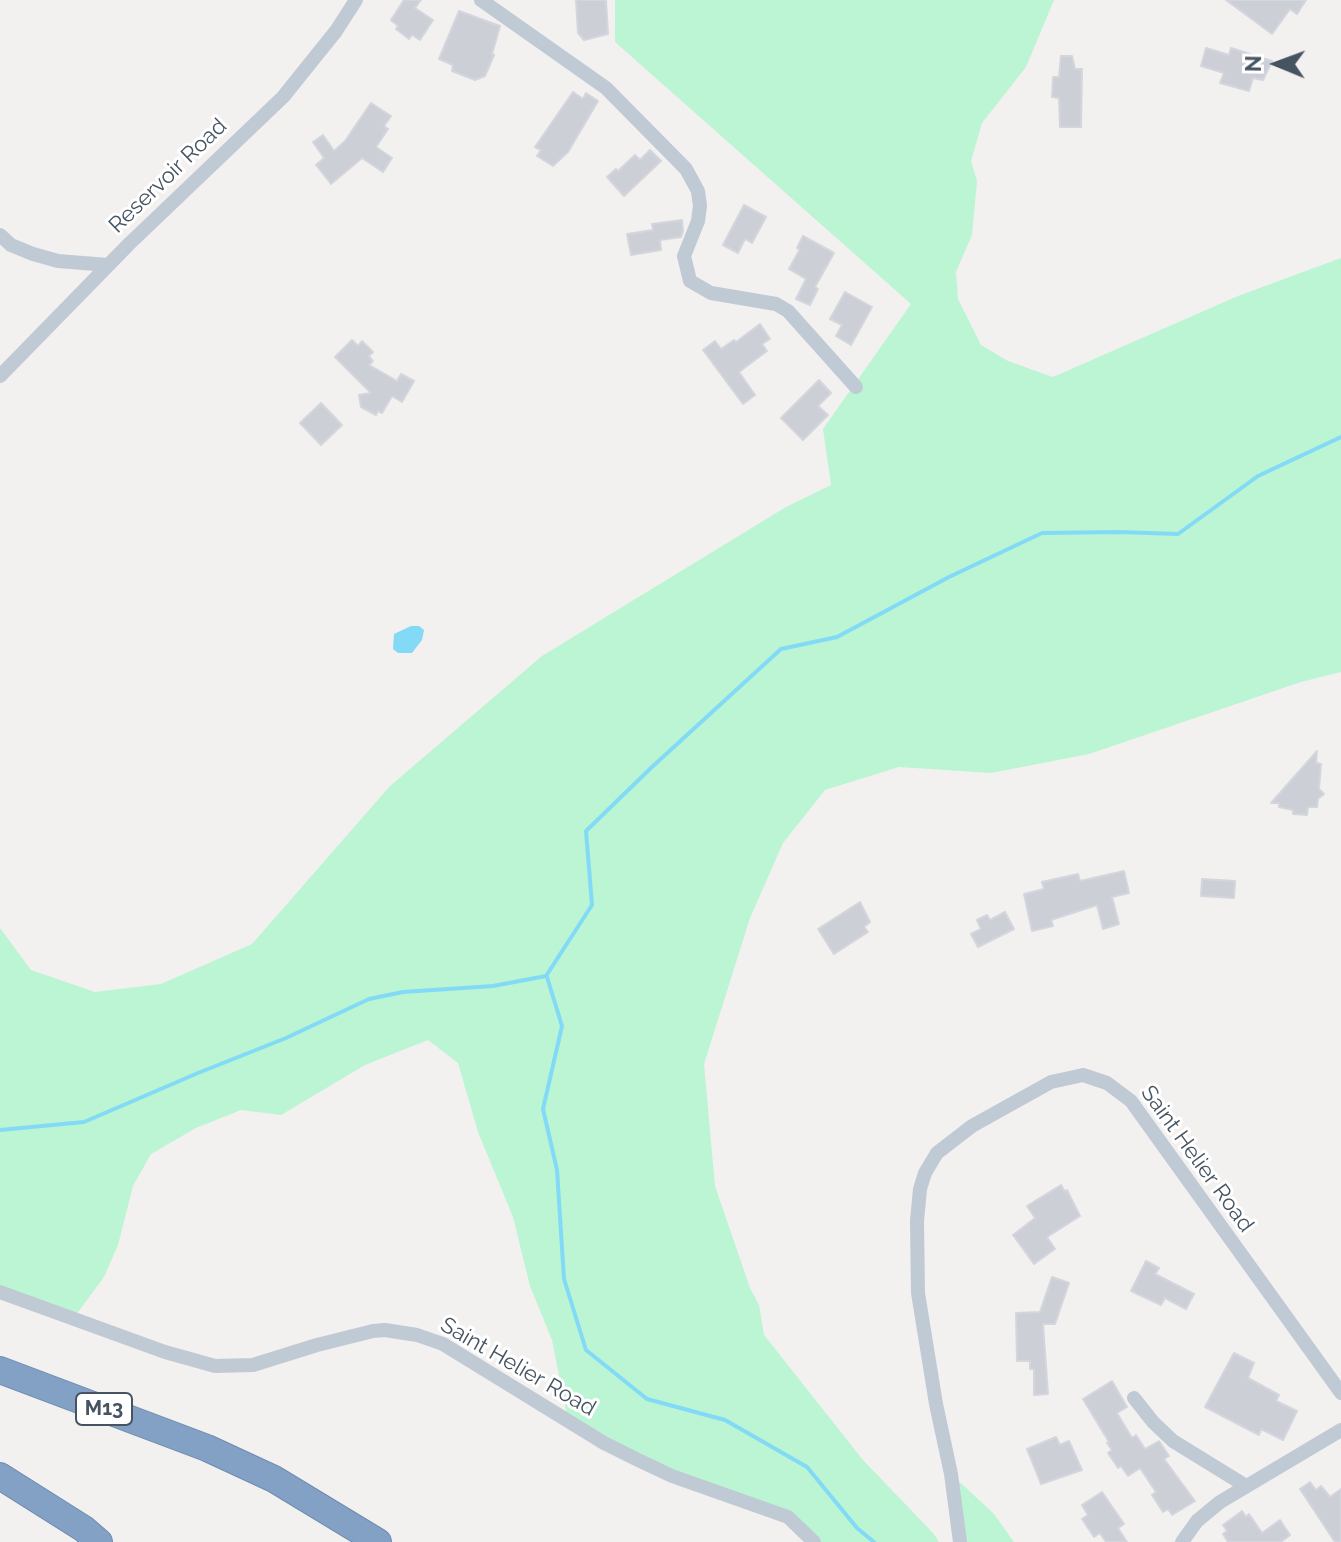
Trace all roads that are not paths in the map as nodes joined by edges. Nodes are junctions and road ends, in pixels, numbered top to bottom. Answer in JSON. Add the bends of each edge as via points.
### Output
{"nodes":[{"id":1,"x":356,"y":0,"type":"edge"},
{"id":2,"x":481,"y":0,"type":"edge"},
{"id":3,"x":0,"y":235,"type":"edge"},
{"id":4,"x":108,"y":265,"type":"junction"},
{"id":5,"x":0,"y":376,"type":"edge"},
{"id":6,"x":856,"y":387,"type":"dead end"},
{"id":7,"x":0,"y":1292,"type":"edge"},
{"id":8,"x":0,"y":1370,"type":"edge"},
{"id":9,"x":1341,"y":1393,"type":"edge"},
{"id":10,"x":1134,"y":1398,"type":"dead end"},
{"id":11,"x":1341,"y":1430,"type":"edge"},
{"id":12,"x":0,"y":1476,"type":"edge"},
{"id":13,"x":1246,"y":1486,"type":"junction"},
{"id":14,"x":99,"y":1542,"type":"edge"},
{"id":15,"x":378,"y":1542,"type":"edge"},
{"id":16,"x":814,"y":1542,"type":"edge"},
{"id":17,"x":960,"y":1542,"type":"edge"},
{"id":18,"x":1182,"y":1542,"type":"edge"}],
"edges":[{"from":1,"to":4,"type":"street","name":"Reservoir Road","via":[[283,97]]},
{"from":2,"to":6,"type":"street","via":[[606,88],[686,169],[700,206],[684,256],[690,281],[711,293],[776,304],[788,311]]},
{"from":3,"to":4,"type":"street","via":[[11,245],[58,261]]},
{"from":4,"to":5,"type":"street","name":"Reservoir Road"},
{"from":7,"to":16,"type":"street","name":"Saint Helier Road","via":[[215,1366],[253,1365],[373,1331],[417,1335],[453,1350],[636,1459],[788,1517]]},
{"from":8,"to":15,"type":"highway","number":"M13","via":[[207,1448],[274,1479]]},
{"from":9,"to":17,"type":"street","name":"Saint Helier Road","via":[[1131,1101],[1107,1083],[1083,1075],[1051,1082],[972,1126],[937,1153],[920,1189],[918,1293]]},
{"from":10,"to":13,"type":"street","via":[[1173,1441]]},
{"from":11,"to":13,"type":"street"},
{"from":12,"to":14,"type":"highway"},
{"from":13,"to":18,"type":"street","via":[[1197,1521]]}]}
